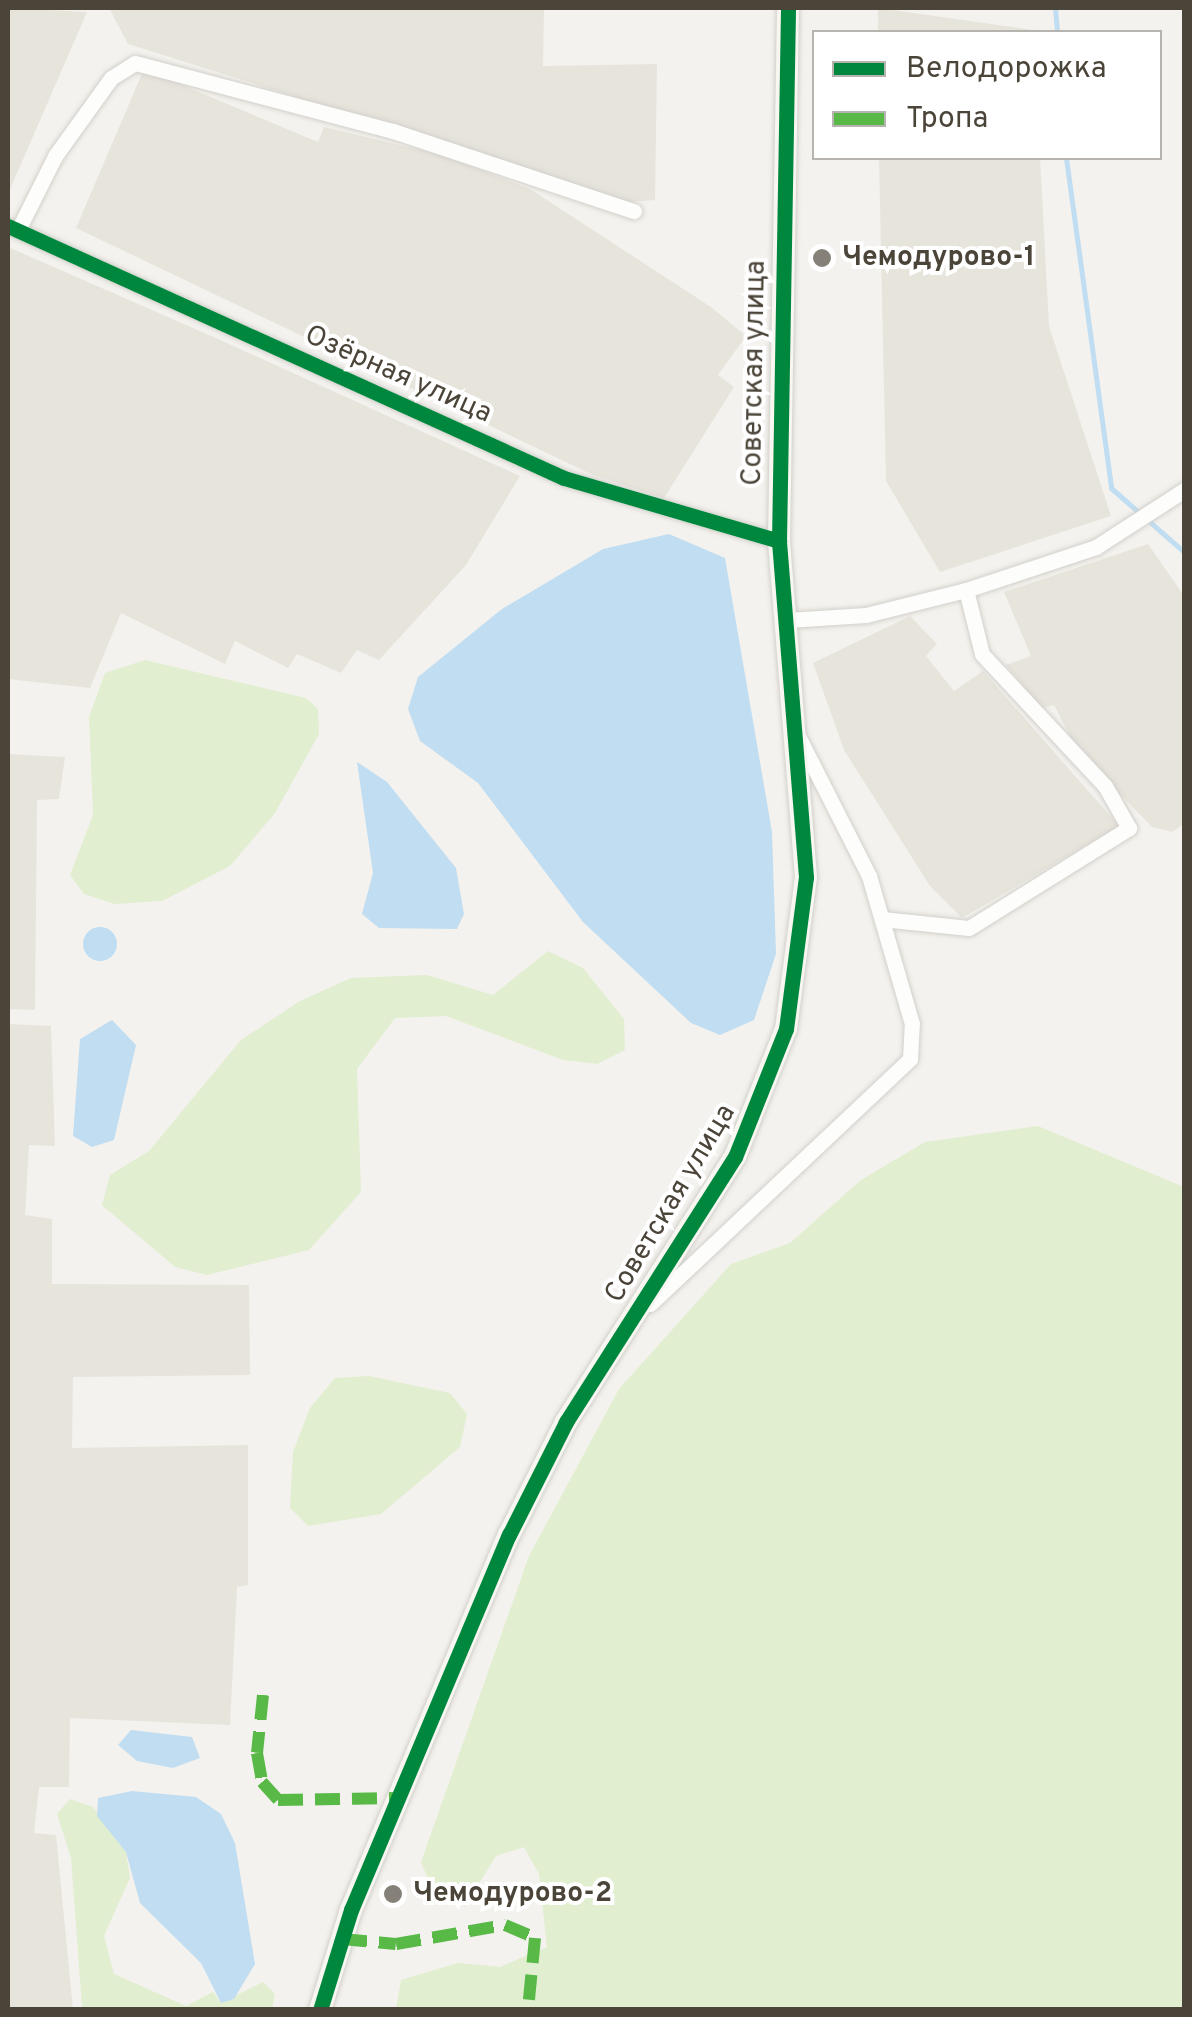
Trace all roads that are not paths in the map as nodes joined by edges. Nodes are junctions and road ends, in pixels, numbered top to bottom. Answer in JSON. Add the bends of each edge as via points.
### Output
{"nodes":[{"id":1,"x":788,"y":8,"type":"edge"},
{"id":2,"x":634,"y":211,"type":"dead end"},
{"id":3,"x":13,"y":228,"type":"edge"},
{"id":4,"x":1184,"y":490,"type":"edge"},
{"id":5,"x":779,"y":540,"type":"junction"},
{"id":6,"x":966,"y":590,"type":"junction"},
{"id":7,"x":786,"y":620,"type":"junction"},
{"id":8,"x":798,"y":734,"type":"junction"},
{"id":9,"x":882,"y":920,"type":"junction"},
{"id":10,"x":629,"y":1322,"type":"junction"},
{"id":11,"x":320,"y":2008,"type":"edge"}],
"edges":[{"from":1,"to":5,"type":"street","name":"Советская улица"},
{"from":2,"to":3,"type":"street","via":[[393,131],[135,63],[111,78]]},
{"from":3,"to":5,"type":"street","name":"Озёрная улица","via":[[564,478]]},
{"from":4,"to":6,"type":"street","via":[[1133,529]]},
{"from":5,"to":7,"type":"street","name":"Советская улица"},
{"from":6,"to":7,"type":"street","via":[[866,615]]},
{"from":6,"to":9,"type":"street","via":[[982,654],[1105,786],[1129,828],[968,928]]},
{"from":7,"to":8,"type":"street","name":"Советская улица"},
{"from":8,"to":9,"type":"street","via":[[834,798]]},
{"from":8,"to":10,"type":"street","name":"Советская улица","via":[[806,877],[786,1030],[736,1157]]},
{"from":9,"to":10,"type":"street","via":[[912,1024],[910,1059],[887,1090]]},
{"from":10,"to":11,"type":"street","name":"Советская улица","via":[[509,1535],[350,1910]]}]}
